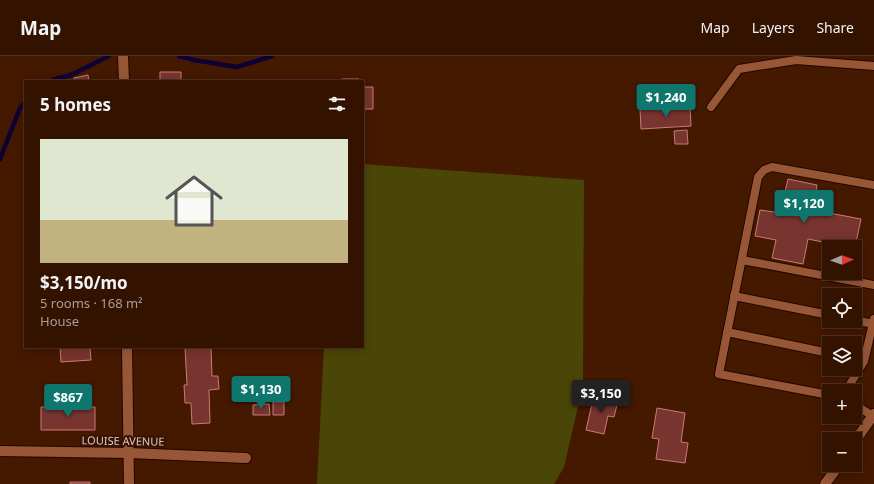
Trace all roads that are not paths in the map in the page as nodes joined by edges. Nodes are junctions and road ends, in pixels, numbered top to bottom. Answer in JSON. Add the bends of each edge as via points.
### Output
{"nodes":[{"id":1,"x":123,"y":56,"type":"edge"},
{"id":2,"x":874,"y":66,"type":"edge"},
{"id":3,"x":124,"y":80,"type":"edge"},
{"id":4,"x":711,"y":108,"type":"dead end"},
{"id":5,"x":874,"y":186,"type":"edge"},
{"id":6,"x":742,"y":260,"type":"junction"},
{"id":7,"x":874,"y":285,"type":"edge"},
{"id":8,"x":734,"y":296,"type":"junction"},
{"id":9,"x":822,"y":314,"type":"edge"},
{"id":10,"x":862,"y":320,"type":"edge"},
{"id":11,"x":873,"y":321,"type":"edge"},
{"id":12,"x":728,"y":332,"type":"junction"},
{"id":13,"x":127,"y":348,"type":"edge"},
{"id":14,"x":822,"y":352,"type":"edge"},
{"id":15,"x":864,"y":360,"type":"joint"},
{"id":16,"x":850,"y":384,"type":"edge"},
{"id":17,"x":822,"y":394,"type":"edge"},
{"id":18,"x":862,"y":409,"type":"edge"},
{"id":19,"x":873,"y":415,"type":"edge"},
{"id":20,"x":861,"y":432,"type":"edge"},
{"id":21,"x":0,"y":451,"type":"edge"},
{"id":22,"x":129,"y":453,"type":"junction"},
{"id":23,"x":246,"y":458,"type":"dead end"},
{"id":24,"x":833,"y":472,"type":"edge"},
{"id":25,"x":129,"y":484,"type":"edge"},
{"id":26,"x":825,"y":484,"type":"edge"}],
"edges":[{"from":1,"to":3,"type":"street"},
{"from":2,"to":4,"type":"lane","via":[[796,60],[739,69]]},
{"from":5,"to":6,"type":"lane","via":[[772,167],[764,170],[758,177]]},
{"from":6,"to":7,"type":"lane"},
{"from":6,"to":8,"type":"lane"},
{"from":8,"to":9,"type":"lane"},
{"from":8,"to":12,"type":"lane"},
{"from":10,"to":11,"type":"lane"},
{"from":11,"to":15,"type":"lane"},
{"from":12,"to":14,"type":"lane"},
{"from":12,"to":17,"type":"lane","via":[[719,374]]},
{"from":13,"to":22,"type":"street"},
{"from":15,"to":16,"type":"lane"},
{"from":18,"to":19,"type":"lane"},
{"from":19,"to":20,"type":"street"},
{"from":21,"to":22,"type":"street","name":"LOUISE AVENUE"},
{"from":22,"to":23,"type":"street","name":"LOUISE AVENUE"},
{"from":22,"to":25,"type":"street"},
{"from":24,"to":26,"type":"street"}]}
